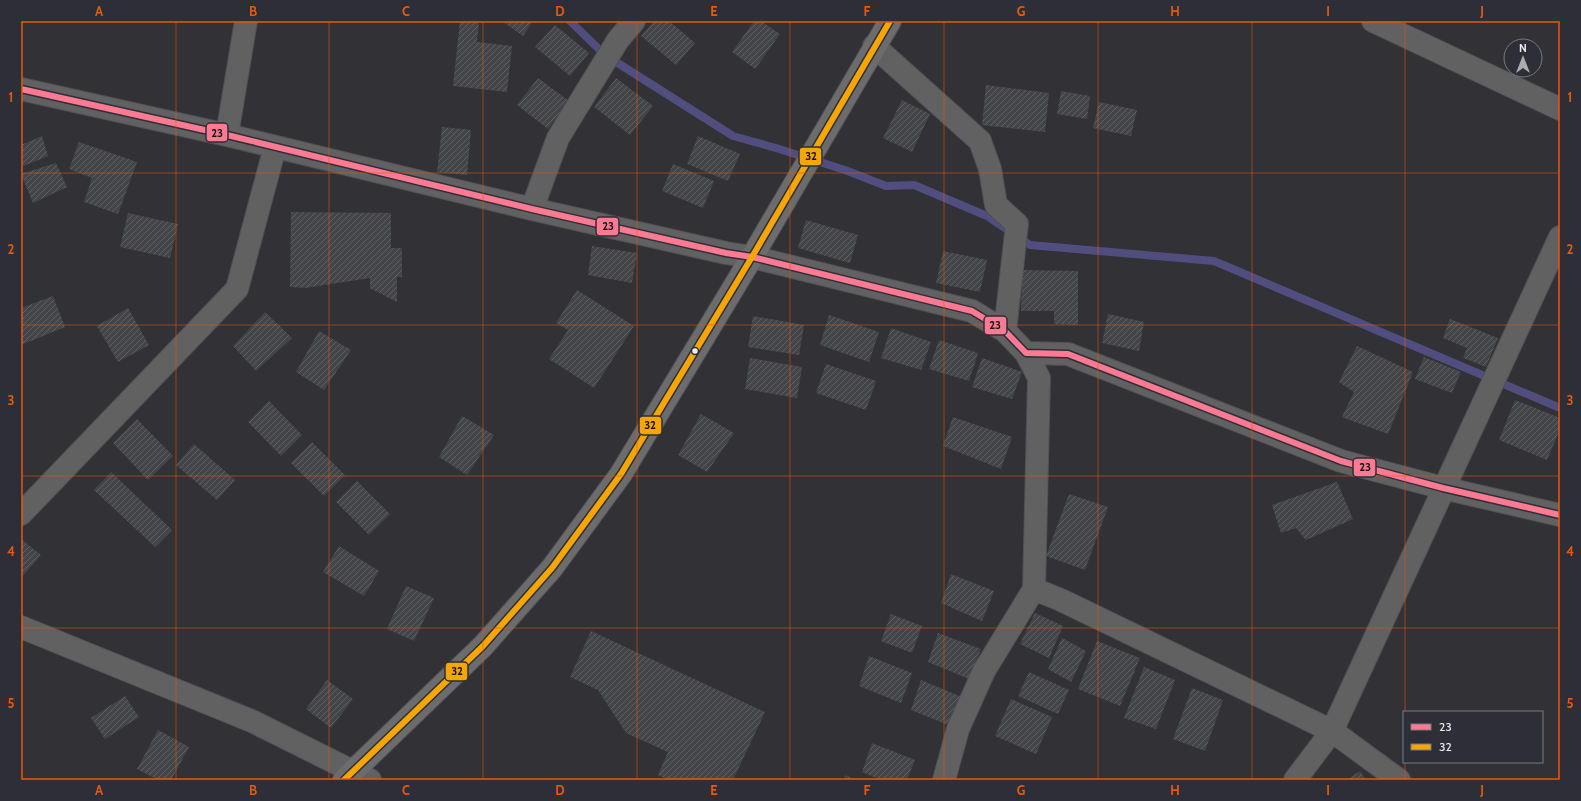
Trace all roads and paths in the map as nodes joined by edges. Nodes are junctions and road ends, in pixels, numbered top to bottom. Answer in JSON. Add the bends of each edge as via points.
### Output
{"nodes":[{"id":1,"x":246,"y":21,"type":"edge"},
{"id":2,"x":634,"y":21,"type":"edge"},
{"id":3,"x":890,"y":21,"type":"edge"},
{"id":4,"x":1373,"y":21,"type":"edge"},
{"id":5,"x":874,"y":46,"type":"junction"},
{"id":6,"x":21,"y":89,"type":"edge"},
{"id":7,"x":1560,"y":109,"type":"edge"},
{"id":8,"x":227,"y":135,"type":"junction"},
{"id":9,"x":275,"y":147,"type":"junction"},
{"id":10,"x":532,"y":209,"type":"junction"},
{"id":11,"x":1560,"y":237,"type":"edge"},
{"id":12,"x":752,"y":257,"type":"junction"},
{"id":13,"x":1005,"y":331,"type":"junction"},
{"id":14,"x":1026,"y":353,"type":"junction"},
{"id":15,"x":1443,"y":488,"type":"junction"},
{"id":16,"x":21,"y":514,"type":"edge"},
{"id":17,"x":1560,"y":515,"type":"edge"},
{"id":18,"x":1034,"y":588,"type":"junction"},
{"id":19,"x":21,"y":627,"type":"edge"},
{"id":20,"x":1332,"y":731,"type":"junction"},
{"id":21,"x":355,"y":777,"type":"edge"},
{"id":22,"x":944,"y":780,"type":"edge"},
{"id":23,"x":1295,"y":780,"type":"edge"},
{"id":24,"x":1399,"y":780,"type":"edge"}],
"edges":[{"from":1,"to":8,"type":"street"},
{"from":2,"to":10,"type":"street","via":[[618,40],[558,138]]},
{"from":3,"to":5,"type":"main road"},
{"from":4,"to":7,"type":"street"},
{"from":5,"to":12,"type":"main road"},
{"from":5,"to":13,"type":"street","via":[[980,141],[990,169],[996,205],[1017,224]]},
{"from":6,"to":8,"type":"street"},
{"from":8,"to":9,"type":"street"},
{"from":9,"to":10,"type":"street"},
{"from":9,"to":16,"type":"street","via":[[237,289]]},
{"from":10,"to":12,"type":"street"},
{"from":11,"to":15,"type":"street"},
{"from":12,"to":13,"type":"street","via":[[972,311]]},
{"from":12,"to":21,"type":"main road","via":[[621,474],[552,568],[483,646]]},
{"from":13,"to":14,"type":"street"},
{"from":14,"to":15,"type":"street","via":[[1068,354],[1341,461]]},
{"from":14,"to":18,"type":"street","via":[[1039,378]]},
{"from":15,"to":17,"type":"street"},
{"from":15,"to":20,"type":"street"},
{"from":18,"to":20,"type":"street"},
{"from":18,"to":22,"type":"street","via":[[984,671],[958,729]]},
{"from":19,"to":21,"type":"street","via":[[254,722],[330,759]]},
{"from":20,"to":23,"type":"street"},
{"from":20,"to":24,"type":"street"}]}
